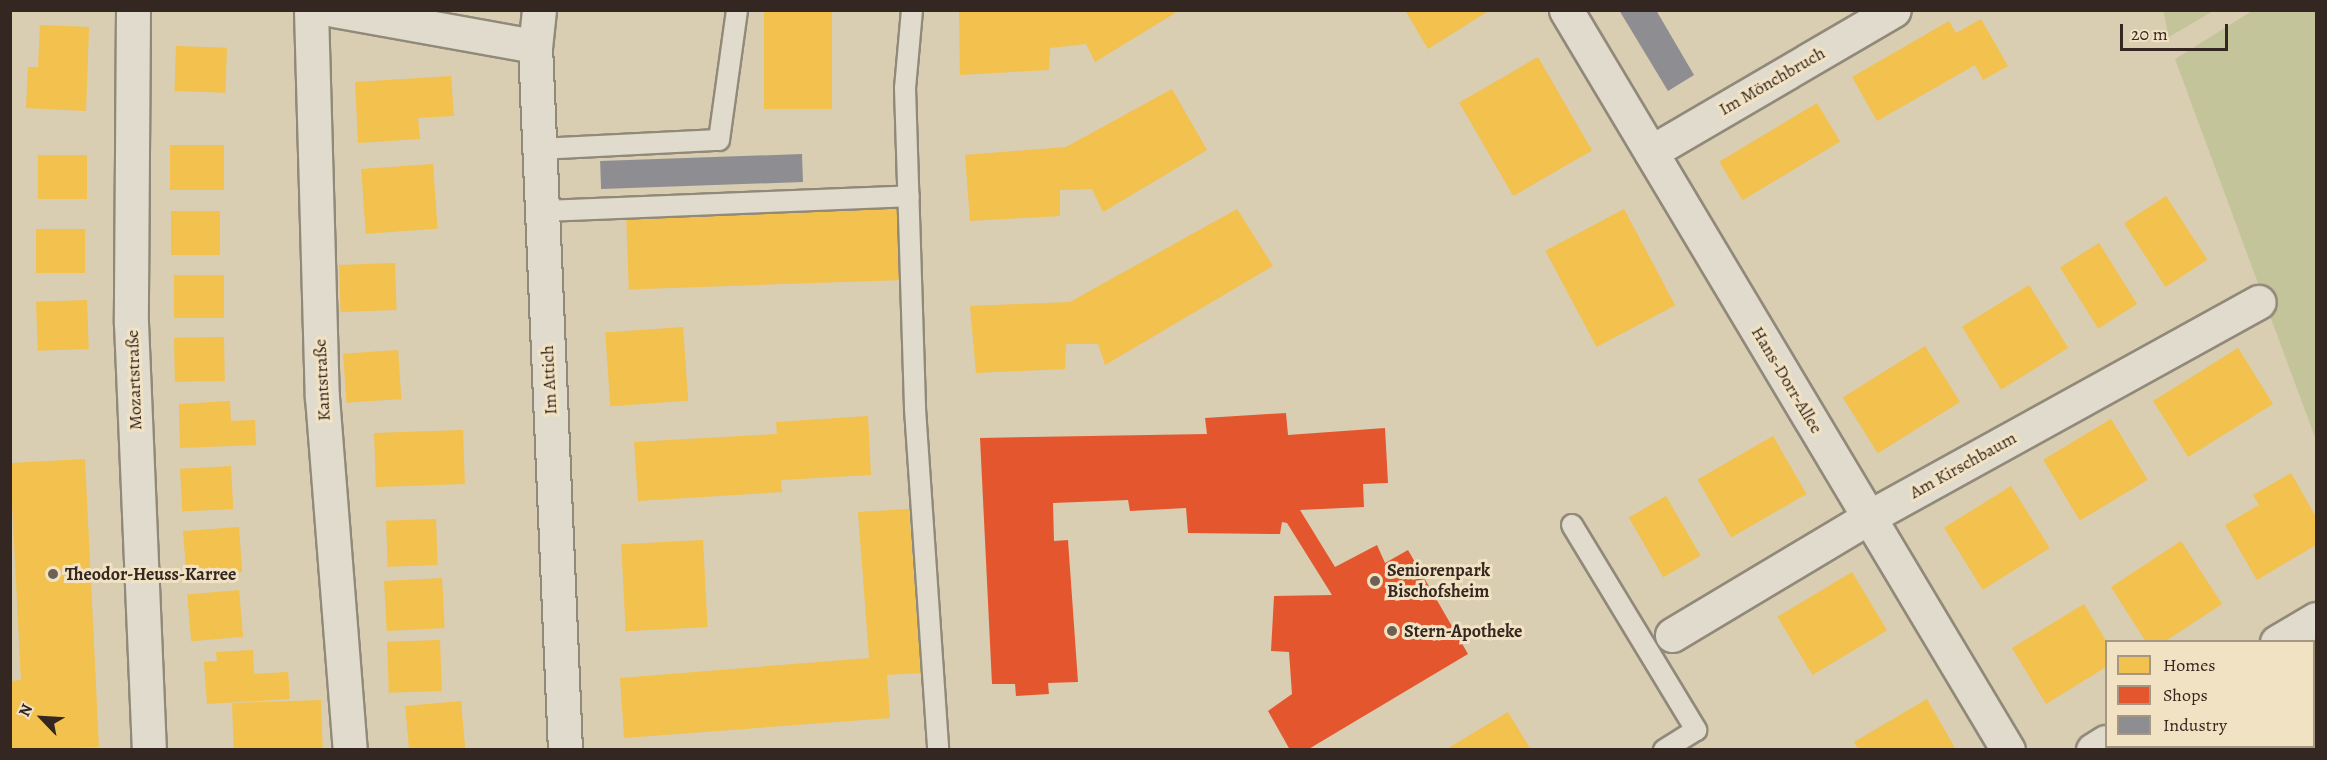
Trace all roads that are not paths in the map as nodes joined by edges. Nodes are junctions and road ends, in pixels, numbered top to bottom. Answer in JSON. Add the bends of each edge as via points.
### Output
{"nodes":[{"id":1,"x":133,"y":10,"type":"edge"},
{"id":2,"x":311,"y":10,"type":"edge"},
{"id":3,"x":334,"y":10,"type":"edge"},
{"id":4,"x":539,"y":10,"type":"edge"},
{"id":5,"x":737,"y":10,"type":"edge"},
{"id":6,"x":912,"y":10,"type":"edge"},
{"id":7,"x":1566,"y":10,"type":"edge"},
{"id":8,"x":1894,"y":10,"type":"edge"},
{"id":9,"x":535,"y":46,"type":"junction"},
{"id":10,"x":539,"y":149,"type":"junction"},
{"id":11,"x":1651,"y":152,"type":"junction"},
{"id":12,"x":909,"y":196,"type":"junction"},
{"id":13,"x":542,"y":211,"type":"junction"},
{"id":14,"x":2259,"y":302,"type":"dead end"},
{"id":15,"x":1869,"y":517,"type":"junction"},
{"id":16,"x":1572,"y":525,"type":"dead end"},
{"id":17,"x":2316,"y":619,"type":"edge"},
{"id":18,"x":1672,"y":635,"type":"dead end"},
{"id":19,"x":2280,"y":640,"type":"edge"},
{"id":20,"x":149,"y":750,"type":"edge"},
{"id":21,"x":350,"y":750,"type":"edge"},
{"id":22,"x":565,"y":750,"type":"edge"},
{"id":23,"x":938,"y":750,"type":"edge"},
{"id":24,"x":1664,"y":750,"type":"edge"},
{"id":25,"x":2008,"y":750,"type":"edge"}],
"edges":[{"from":1,"to":20,"type":"street","name":"Mozartstraße","via":[[131,323]]},
{"from":2,"to":21,"type":"street","name":"Kantstraße","via":[[322,398]]},
{"from":3,"to":9,"type":"street"},
{"from":4,"to":9,"type":"street","name":"Im Attich"},
{"from":5,"to":10,"type":"lane","via":[[719,140]]},
{"from":6,"to":12,"type":"lane","via":[[905,88]]},
{"from":7,"to":11,"type":"street","name":"Hans-Dorr-Allee"},
{"from":8,"to":11,"type":"street","name":"Im Mönchbruch"},
{"from":9,"to":10,"type":"street","name":"Im Attich"},
{"from":10,"to":13,"type":"street","name":"Im Attich"},
{"from":11,"to":15,"type":"street","name":"Hans-Dorr-Allee"},
{"from":12,"to":13,"type":"lane"},
{"from":12,"to":23,"type":"lane","via":[[915,409]]},
{"from":13,"to":22,"type":"street","name":"Im Attich"},
{"from":14,"to":15,"type":"street","name":"Am Kirschbaum"},
{"from":15,"to":18,"type":"street","name":"Am Kirschbaum"},
{"from":15,"to":25,"type":"street","name":"Hans-Dorr-Allee"},
{"from":16,"to":24,"type":"lane","via":[[1696,730]]},
{"from":17,"to":19,"type":"street"}]}
